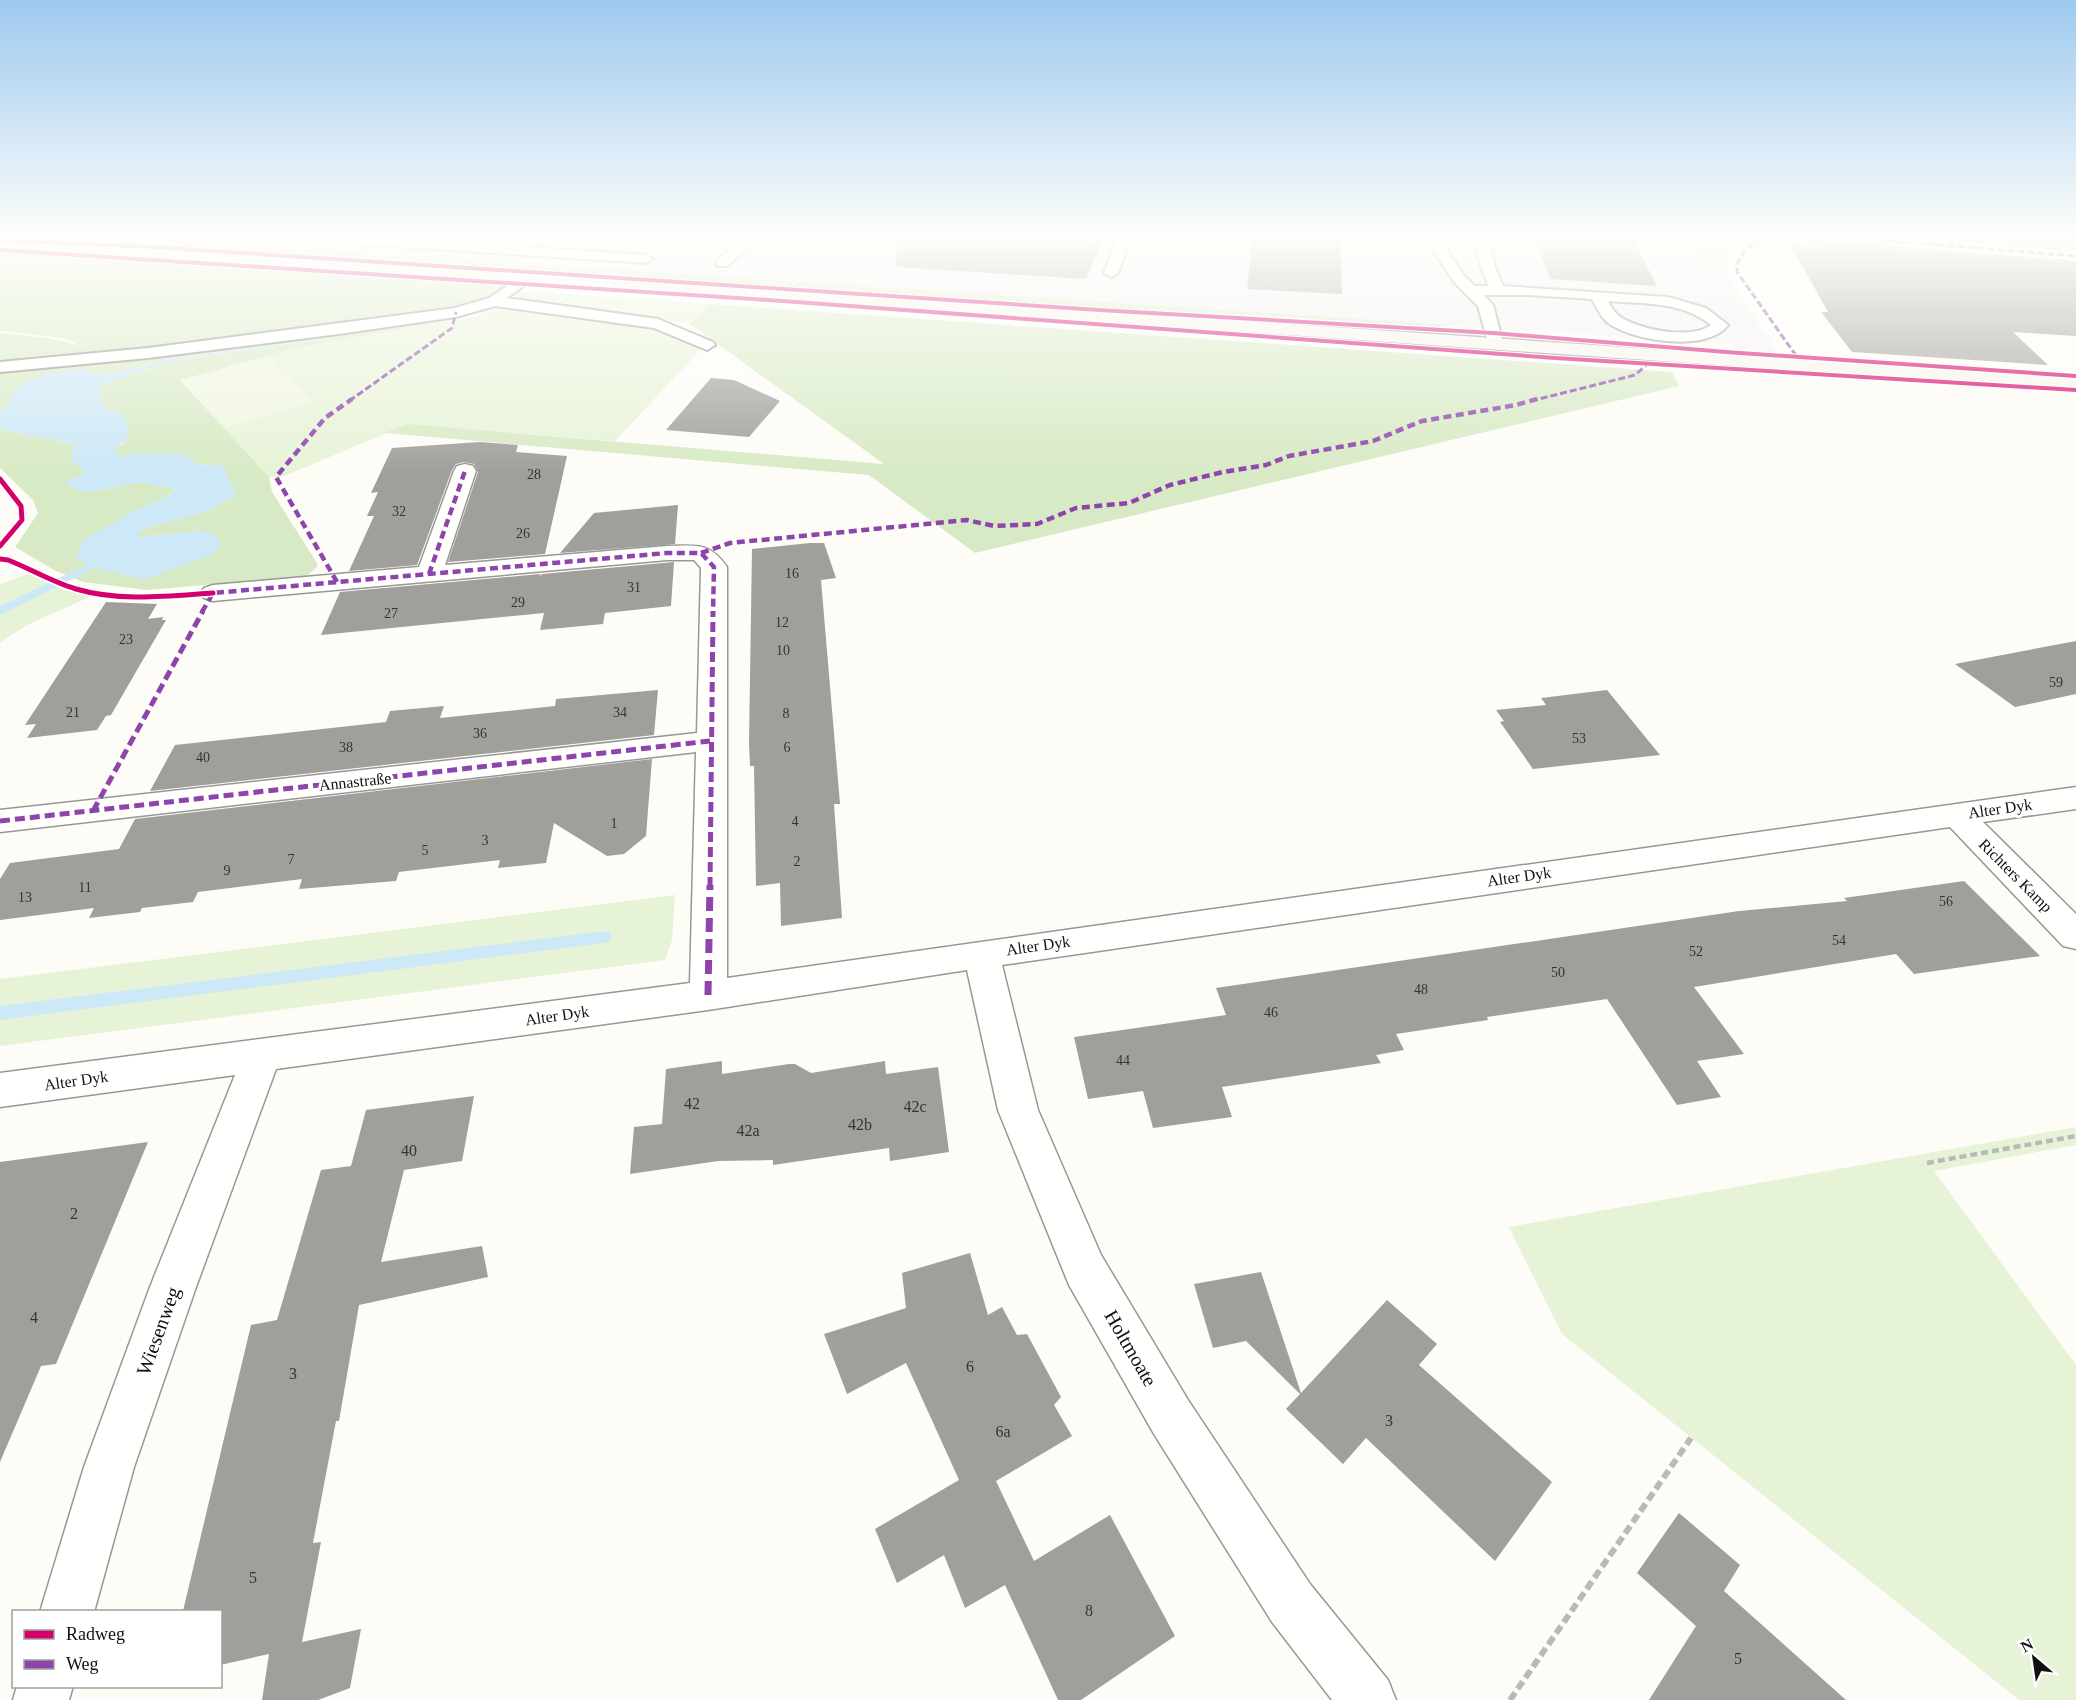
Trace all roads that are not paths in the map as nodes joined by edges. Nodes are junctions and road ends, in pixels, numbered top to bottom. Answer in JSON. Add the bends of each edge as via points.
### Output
{"nodes":[{"id":1,"x":433,"y":315,"type":"edge"},
{"id":2,"x":596,"y":315,"type":"edge"},
{"id":3,"x":1098,"y":315,"type":"edge"},
{"id":4,"x":1488,"y":315,"type":"edge"},
{"id":5,"x":1609,"y":315,"type":"edge"},
{"id":6,"x":1710,"y":315,"type":"edge"},
{"id":7,"x":1495,"y":342,"type":"junction"},
{"id":8,"x":707,"y":345,"type":"dead end"},
{"id":9,"x":0,"y":367,"type":"edge"},
{"id":10,"x":2076,"y":384,"type":"edge"},
{"id":11,"x":465,"y":471,"type":"dead end"},
{"id":12,"x":429,"y":574,"type":"junction"},
{"id":13,"x":213,"y":593,"type":"dead end"},
{"id":14,"x":710,"y":741,"type":"junction"},
{"id":15,"x":2076,"y":798,"type":"edge"},
{"id":16,"x":1956,"y":814,"type":"junction"},
{"id":17,"x":0,"y":820,"type":"edge"},
{"id":18,"x":2076,"y":936,"type":"edge"},
{"id":19,"x":981,"y":954,"type":"junction"},
{"id":20,"x":708,"y":995,"type":"junction"},
{"id":21,"x":262,"y":1055,"type":"junction"},
{"id":22,"x":0,"y":1090,"type":"edge"},
{"id":23,"x":67,"y":1610,"type":"edge"},
{"id":24,"x":1368,"y":1700,"type":"edge"}],
"edges":[{"from":1,"to":9,"type":"lane","via":[[148,353]]},
{"from":2,"to":8,"type":"lane","via":[[658,324]]},
{"from":3,"to":7,"type":"main road"},
{"from":4,"to":7,"type":"lane"},
{"from":5,"to":6,"type":"lane","via":[[1648,333],[1698,336],[1714,332],[1720,325]]},
{"from":7,"to":10,"type":"main road"},
{"from":11,"to":12,"type":"street"},
{"from":12,"to":13,"type":"street"},
{"from":12,"to":14,"type":"street","via":[[701,553],[714,567]]},
{"from":14,"to":17,"type":"street","name":"Annastraße"},
{"from":14,"to":20,"type":"street"},
{"from":15,"to":16,"type":"street","name":"Alter Dyk"},
{"from":16,"to":18,"type":"street","name":"Richters Kamp"},
{"from":16,"to":19,"type":"street","name":"Alter Dyk"},
{"from":19,"to":20,"type":"street","name":"Alter Dyk"},
{"from":19,"to":24,"type":"street","name":"Holtmoate","via":[[1018,1110],[1085,1270],[1171,1417],[1292,1603]]},
{"from":20,"to":21,"type":"street","name":"Alter Dyk"},
{"from":21,"to":22,"type":"street","name":"Alter Dyk"},
{"from":21,"to":23,"type":"street","name":"Wiesenweg","via":[[109,1467]]}]}
